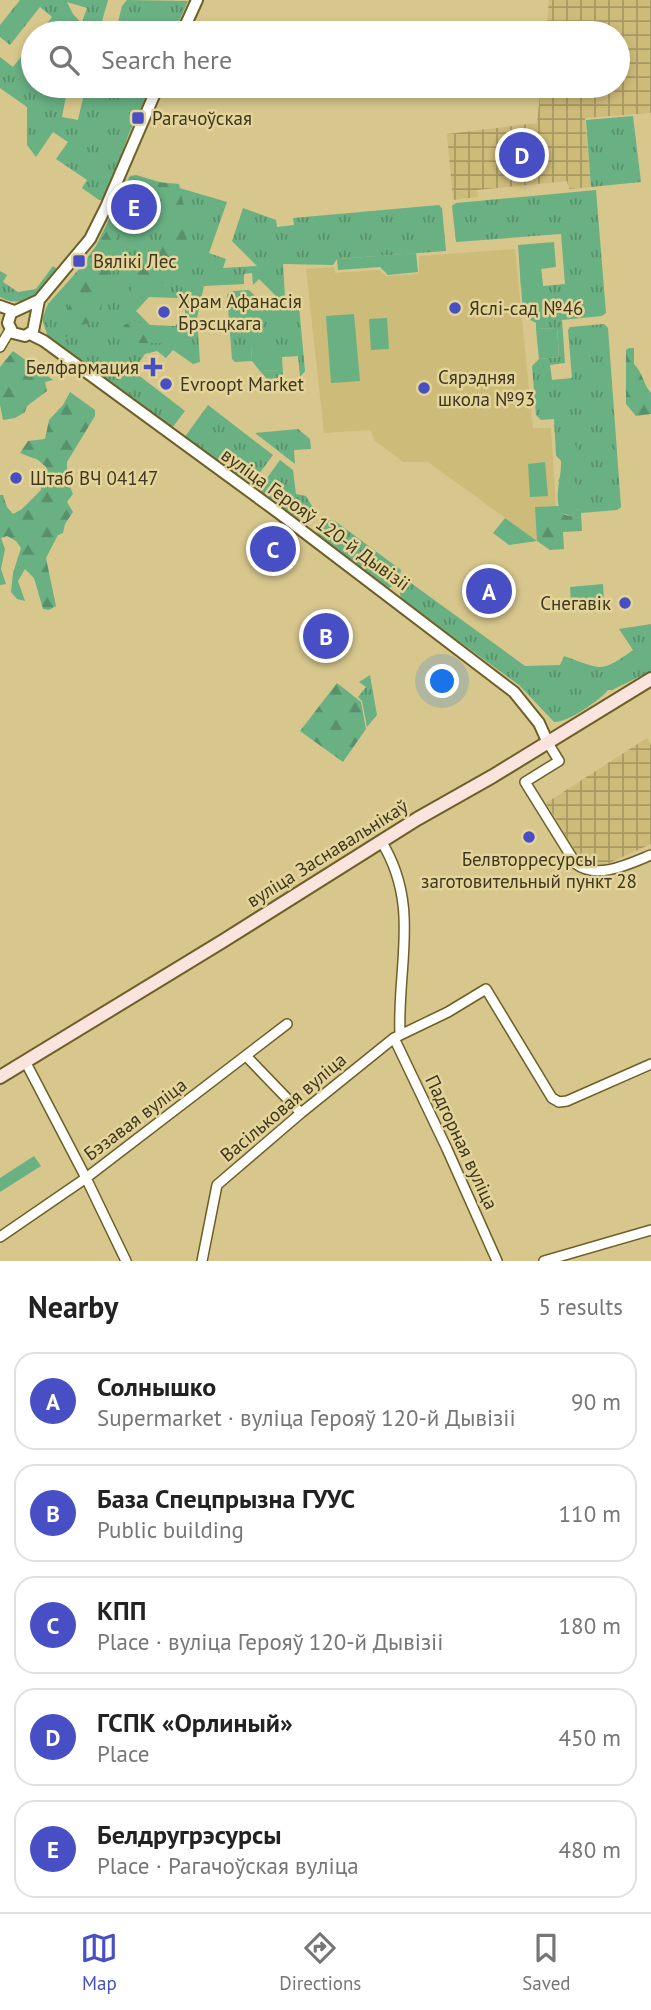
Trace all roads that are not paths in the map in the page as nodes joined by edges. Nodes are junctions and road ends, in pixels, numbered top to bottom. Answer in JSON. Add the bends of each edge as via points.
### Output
{"nodes":[{"id":1,"x":197,"y":0,"type":"edge"},
{"id":2,"x":187,"y":21,"type":"edge"},
{"id":3,"x":153,"y":98,"type":"edge"},
{"id":4,"x":0,"y":308,"type":"edge"},
{"id":5,"x":22,"y":323,"type":"junction"},
{"id":6,"x":1,"y":346,"type":"edge"},
{"id":7,"x":651,"y":679,"type":"edge"},
{"id":8,"x":548,"y":743,"type":"junction"},
{"id":9,"x":381,"y":841,"type":"junction"},
{"id":10,"x":651,"y":855,"type":"edge"},
{"id":11,"x":288,"y":1024,"type":"dead end"},
{"id":12,"x":397,"y":1036,"type":"junction"},
{"id":13,"x":247,"y":1057,"type":"junction"},
{"id":14,"x":25,"y":1061,"type":"junction"},
{"id":15,"x":651,"y":1064,"type":"edge"},
{"id":16,"x":0,"y":1077,"type":"edge"},
{"id":17,"x":301,"y":1112,"type":"junction"},
{"id":18,"x":86,"y":1178,"type":"junction"},
{"id":19,"x":651,"y":1230,"type":"edge"},
{"id":20,"x":0,"y":1237,"type":"edge"},
{"id":21,"x":126,"y":1261,"type":"edge"},
{"id":22,"x":202,"y":1261,"type":"edge"},
{"id":23,"x":497,"y":1261,"type":"edge"},
{"id":24,"x":544,"y":1261,"type":"edge"}],
"edges":[{"from":1,"to":2,"type":"street"},
{"from":3,"to":5,"type":"street","via":[[94,233]]},
{"from":4,"to":5,"type":"street","name":"вуліца Герояў 120-й Дывізіі"},
{"from":5,"to":6,"type":"street"},
{"from":5,"to":8,"type":"street","name":"вуліца Герояў 120-й Дывізіі","via":[[514,692],[539,723]]},
{"from":7,"to":8,"type":"main road","name":"вуліца Заснавальнікаў"},
{"from":8,"to":9,"type":"main road","name":"вуліца Заснавальнікаў"},
{"from":8,"to":10,"type":"street","via":[[559,761],[525,782],[576,864],[601,871]]},
{"from":9,"to":12,"type":"street","via":[[393,861],[406,944]]},
{"from":9,"to":14,"type":"main road","name":"вуліца Заснавальнікаў"},
{"from":11,"to":13,"type":"street","name":"Бэзавая вуліца"},
{"from":12,"to":15,"type":"street","name":"Васільковая вуліца","via":[[486,989],[552,1098],[567,1101]]},
{"from":12,"to":17,"type":"street","name":"Васільковая вуліца"},
{"from":12,"to":23,"type":"street","name":"Падгорная вуліца"},
{"from":13,"to":17,"type":"street"},
{"from":13,"to":18,"type":"street","name":"Бэзавая вуліца"},
{"from":14,"to":16,"type":"main road","name":"вуліца Заснавальнікаў"},
{"from":14,"to":18,"type":"street"},
{"from":17,"to":22,"type":"street","name":"Васільковая вуліца","via":[[217,1185]]},
{"from":18,"to":20,"type":"street","name":"Бэзавая вуліца"},
{"from":18,"to":21,"type":"street"},
{"from":19,"to":24,"type":"street"}]}
